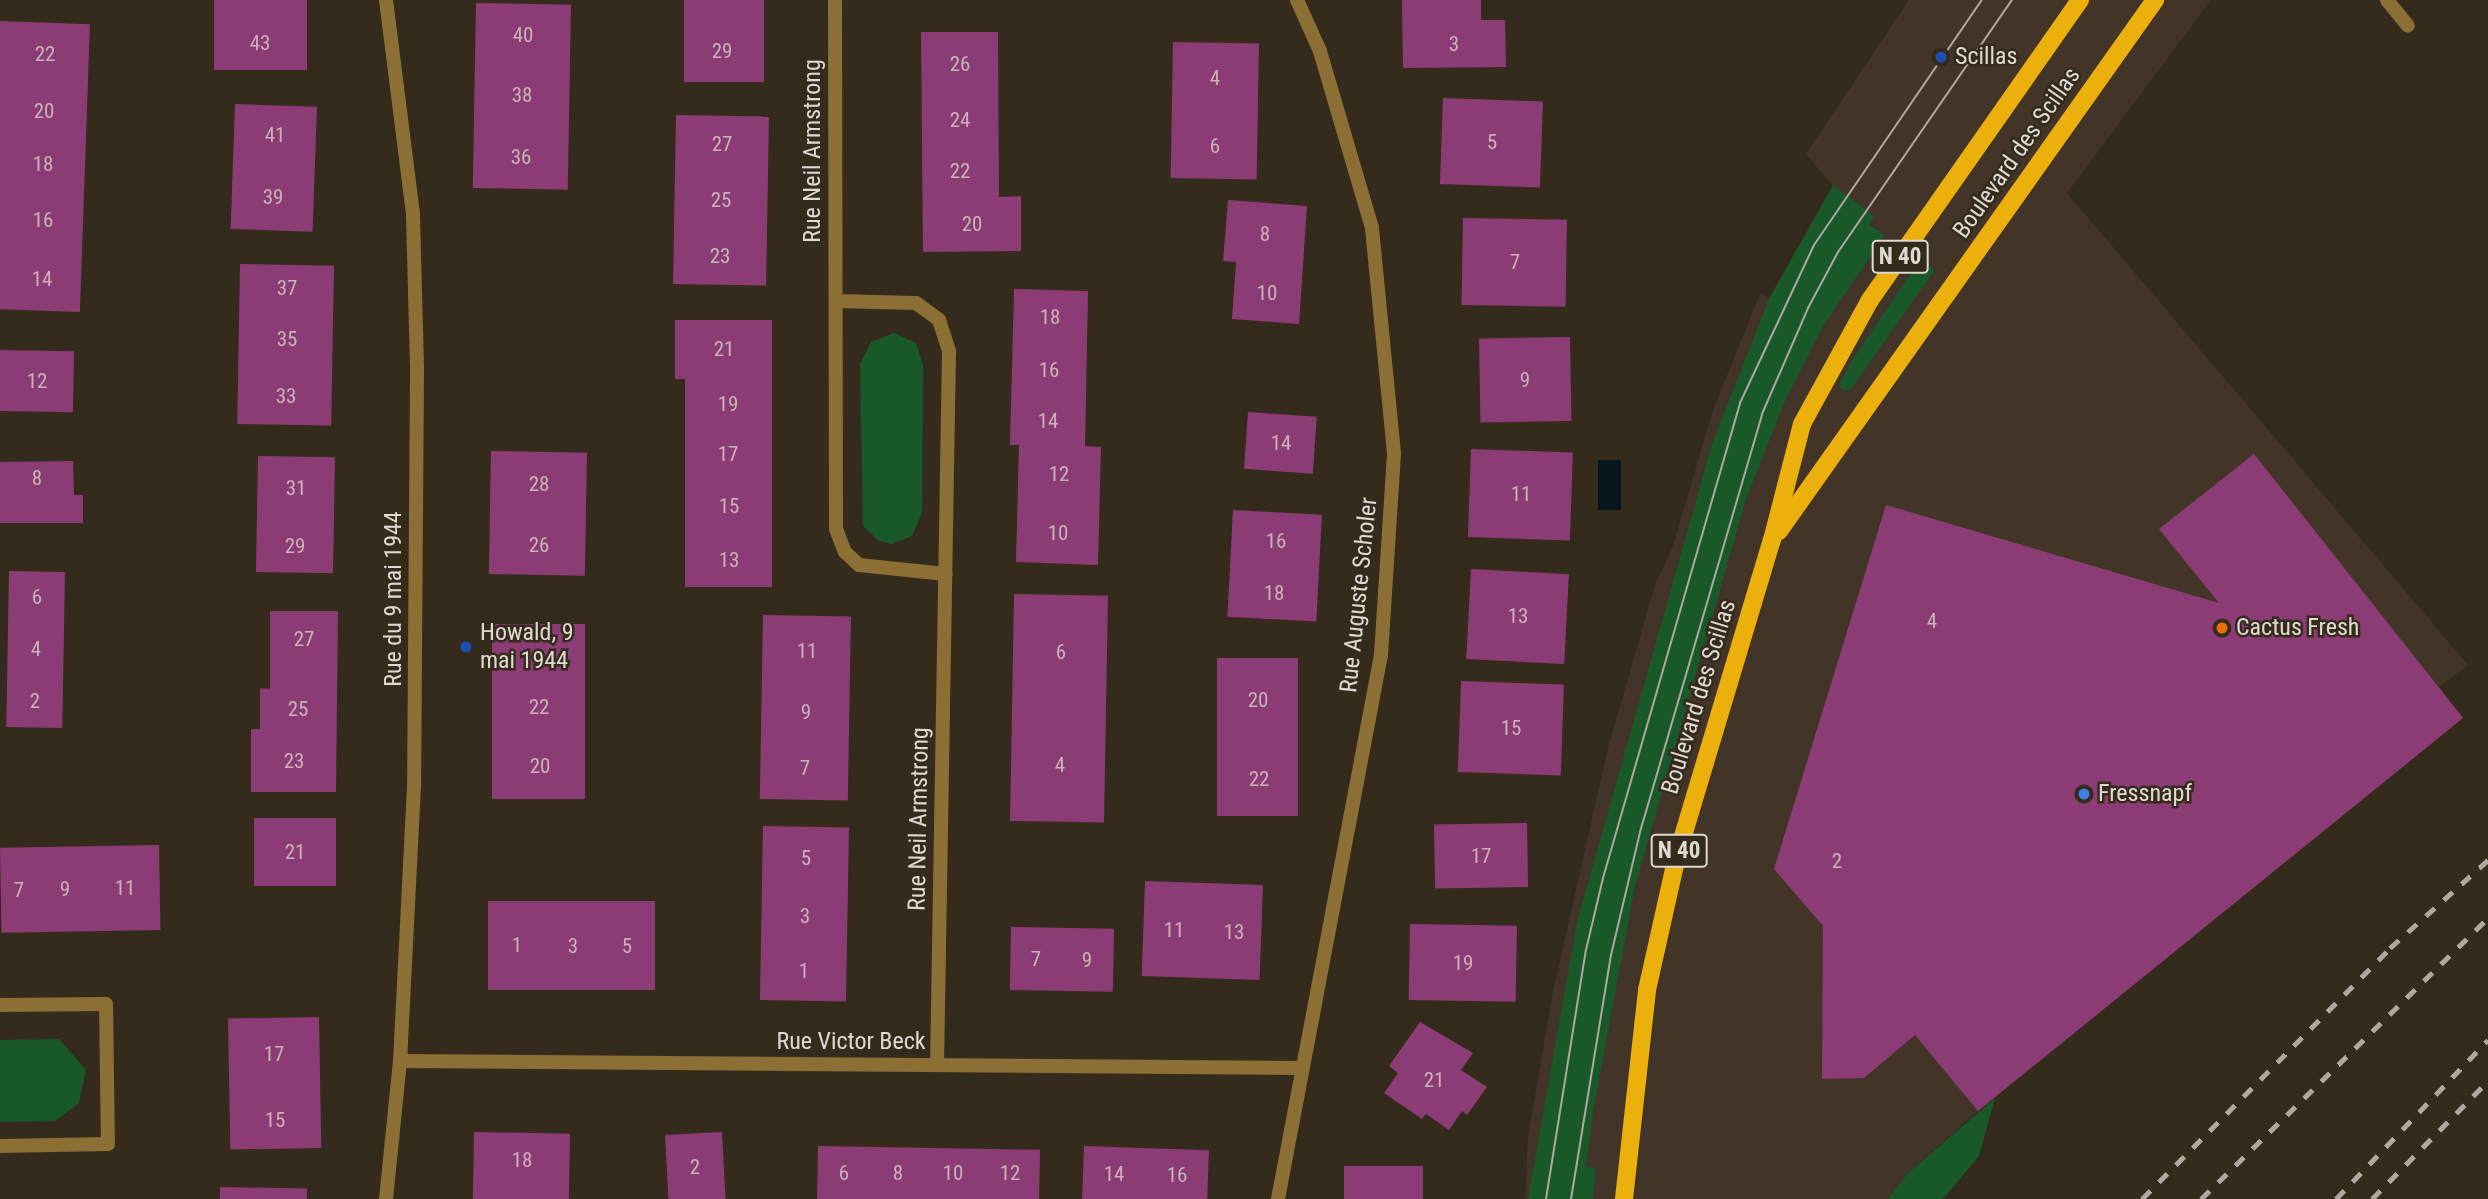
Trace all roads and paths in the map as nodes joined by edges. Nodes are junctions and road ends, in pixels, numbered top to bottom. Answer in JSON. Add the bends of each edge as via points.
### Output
{"nodes":[{"id":1,"x":386,"y":0,"type":"edge"},
{"id":2,"x":835,"y":0,"type":"edge"},
{"id":3,"x":1297,"y":0,"type":"edge"},
{"id":4,"x":2080,"y":0,"type":"edge"},
{"id":5,"x":2155,"y":0,"type":"edge"},
{"id":6,"x":2387,"y":0,"type":"edge"},
{"id":7,"x":2408,"y":26,"type":"dead end"},
{"id":8,"x":836,"y":301,"type":"junction"},
{"id":9,"x":1772,"y":540,"type":"junction"},
{"id":10,"x":946,"y":575,"type":"junction"},
{"id":11,"x":0,"y":1005,"type":"edge"},
{"id":12,"x":400,"y":1061,"type":"junction"},
{"id":13,"x":937,"y":1065,"type":"junction"},
{"id":14,"x":1302,"y":1068,"type":"junction"},
{"id":15,"x":0,"y":1146,"type":"edge"},
{"id":16,"x":386,"y":1199,"type":"edge"},
{"id":17,"x":1278,"y":1199,"type":"edge"},
{"id":18,"x":1624,"y":1199,"type":"edge"}],
"edges":[{"from":1,"to":12,"type":"street","name":"Rue du 9 mai 1944","via":[[413,215],[417,370],[414,786]]},
{"from":2,"to":8,"type":"street","name":"Rue Neil Armstrong"},
{"from":3,"to":14,"type":"street","name":"Rue Auguste Scholer","via":[[1320,51],[1371,228],[1394,453],[1381,655]]},
{"from":4,"to":9,"type":"main road","name":"Boulevard des Scillas","number":"N 40","via":[[1870,300],[1829,367],[1801,424]]},
{"from":5,"to":9,"type":"main road","name":"Boulevard des Scillas","number":"N 40"},
{"from":6,"to":7,"type":"street"},
{"from":8,"to":10,"type":"street","name":"Rue Neil Armstrong","via":[[836,529],[845,552],[859,565]]},
{"from":8,"to":10,"type":"street","name":"Rue Neil Armstrong","via":[[916,303],[939,320],[949,351]]},
{"from":9,"to":18,"type":"main road","name":"Boulevard des Scillas","number":"N 40","via":[[1677,856],[1647,990]]},
{"from":10,"to":13,"type":"street","name":"Rue Neil Armstrong"},
{"from":11,"to":15,"type":"street","via":[[106,1004],[108,1144]]},
{"from":12,"to":13,"type":"street","name":"Rue Victor Beck"},
{"from":12,"to":16,"type":"street","name":"Rue du 9 mai 1944"},
{"from":13,"to":14,"type":"street","name":"Rue Victor Beck"},
{"from":14,"to":17,"type":"street","name":"Rue Auguste Scholer"}]}
